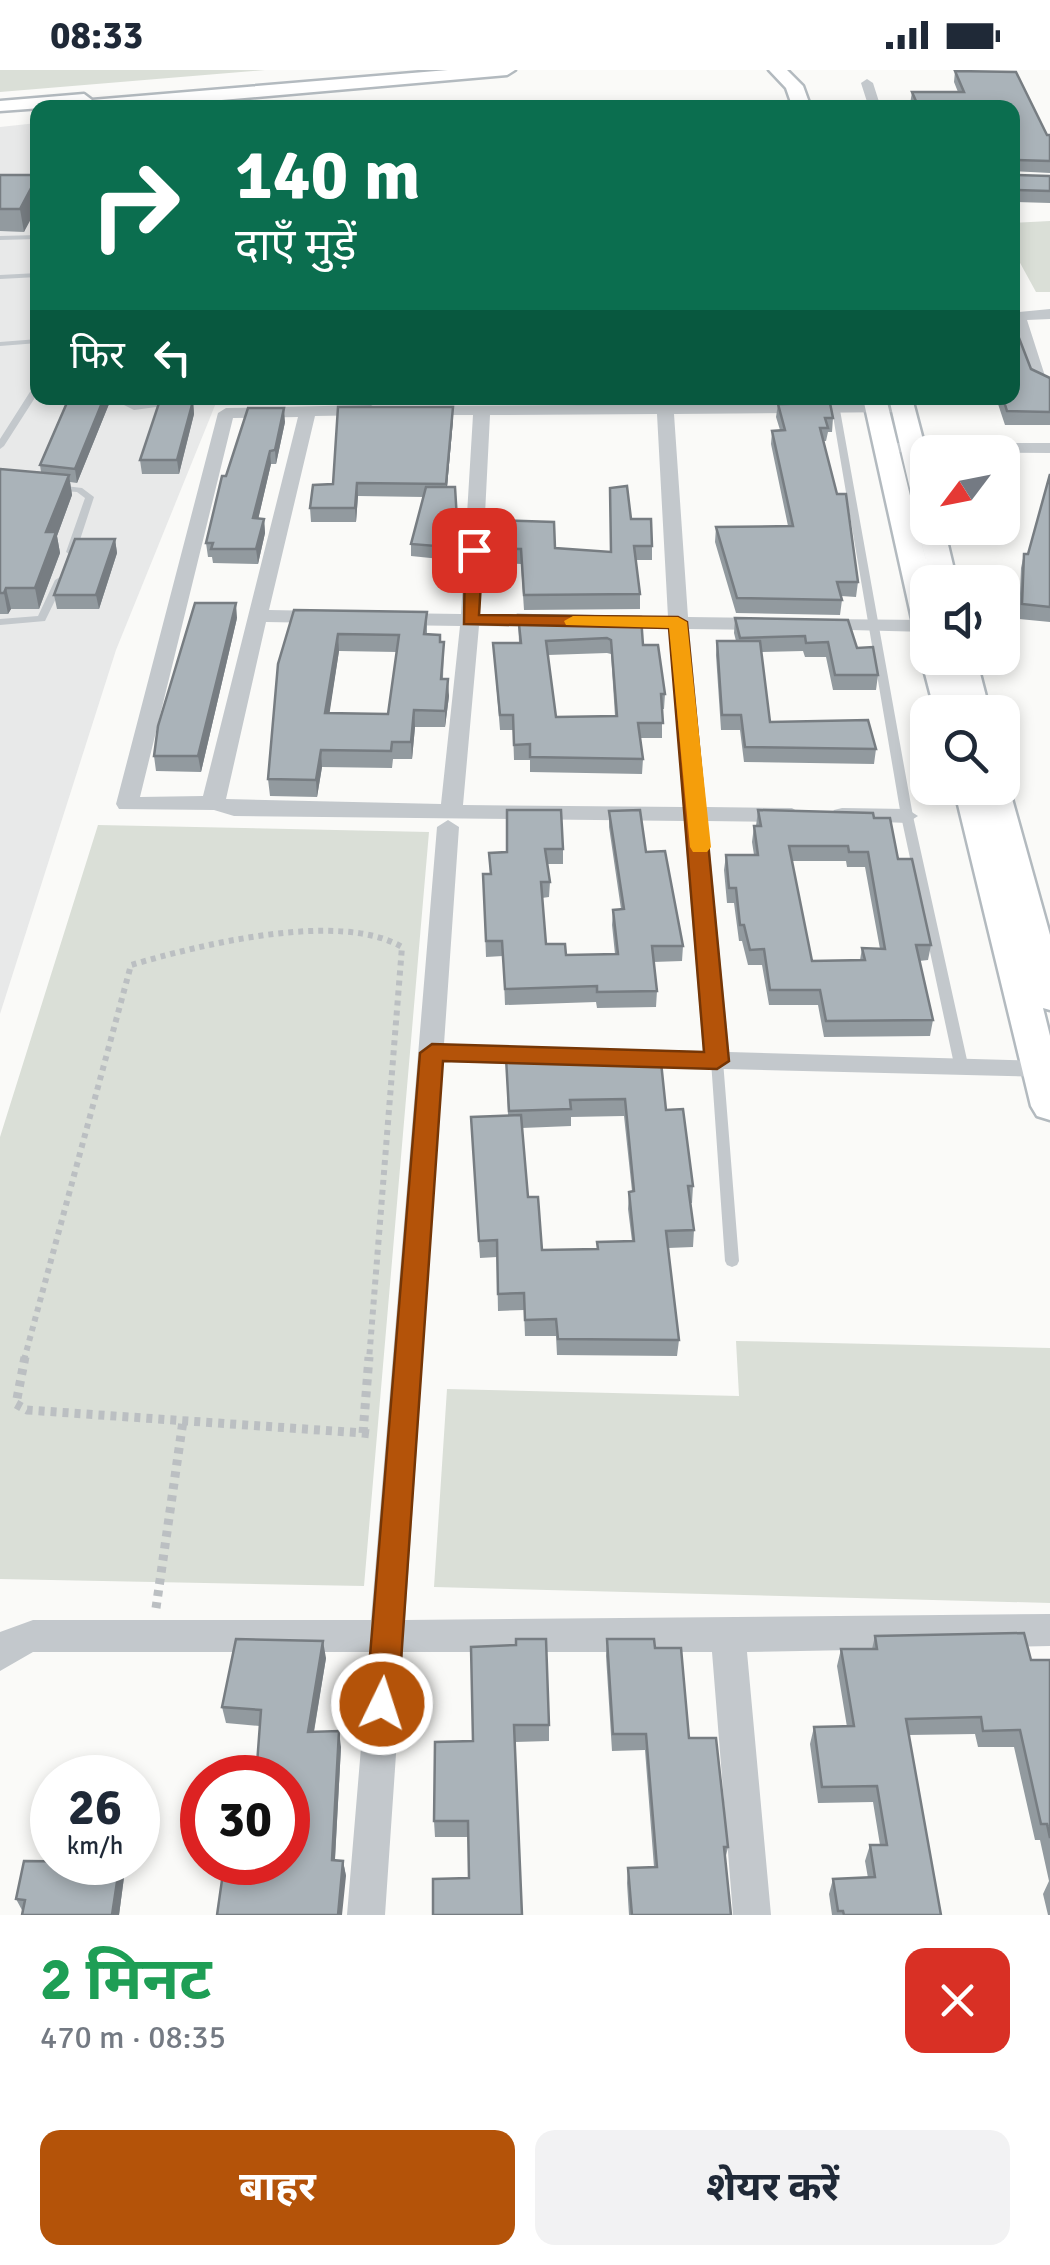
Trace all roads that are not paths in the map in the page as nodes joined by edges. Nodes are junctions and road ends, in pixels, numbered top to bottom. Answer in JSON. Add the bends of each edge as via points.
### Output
{"nodes":[{"id":1,"x":426,"y":70,"type":"edge"},
{"id":2,"x":507,"y":70,"type":"edge"},
{"id":3,"x":778,"y":70,"type":"edge"},
{"id":4,"x":868,"y":83,"type":"dead end"},
{"id":5,"x":135,"y":100,"type":"edge"},
{"id":6,"x":142,"y":100,"type":"edge"},
{"id":7,"x":799,"y":100,"type":"edge"},
{"id":8,"x":873,"y":100,"type":"edge"},
{"id":9,"x":30,"y":105,"type":"edge"},
{"id":10,"x":0,"y":106,"type":"edge"},
{"id":11,"x":30,"y":111,"type":"edge"},
{"id":12,"x":0,"y":113,"type":"edge"},
{"id":13,"x":30,"y":237,"type":"edge"},
{"id":14,"x":0,"y":238,"type":"edge"},
{"id":15,"x":30,"y":276,"type":"edge"},
{"id":16,"x":0,"y":278,"type":"edge"},
{"id":17,"x":1050,"y":314,"type":"edge"},
{"id":18,"x":30,"y":342,"type":"edge"},
{"id":19,"x":0,"y":344,"type":"edge"},
{"id":20,"x":1050,"y":384,"type":"edge"},
{"id":21,"x":30,"y":399,"type":"edge"},
{"id":22,"x":873,"y":405,"type":"edge"},
{"id":23,"x":889,"y":405,"type":"edge"},
{"id":24,"x":482,"y":409,"type":"junction"},
{"id":25,"x":385,"y":410,"type":"edge"},
{"id":26,"x":405,"y":410,"type":"edge"},
{"id":27,"x":665,"y":410,"type":"junction"},
{"id":28,"x":836,"y":410,"type":"junction"},
{"id":29,"x":308,"y":411,"type":"junction"},
{"id":30,"x":0,"y":446,"type":"edge"},
{"id":31,"x":900,"y":447,"type":"junction"},
{"id":32,"x":1050,"y":448,"type":"edge"},
{"id":33,"x":910,"y":470,"type":"edge"},
{"id":34,"x":43,"y":487,"type":"edge"},
{"id":35,"x":918,"y":565,"type":"edge"},
{"id":36,"x":258,"y":616,"type":"junction"},
{"id":37,"x":335,"y":618,"type":"edge"},
{"id":38,"x":374,"y":618,"type":"edge"},
{"id":39,"x":470,"y":620,"type":"junction"},
{"id":40,"x":0,"y":622,"type":"edge"},
{"id":41,"x":678,"y":622,"type":"junction"},
{"id":42,"x":876,"y":626,"type":"junction"},
{"id":43,"x":910,"y":626,"type":"edge"},
{"id":44,"x":216,"y":804,"type":"junction"},
{"id":45,"x":973,"y":805,"type":"edge"},
{"id":46,"x":999,"y":805,"type":"edge"},
{"id":47,"x":697,"y":814,"type":"junction"},
{"id":48,"x":907,"y":816,"type":"junction"},
{"id":49,"x":449,"y":820,"type":"junction"},
{"id":50,"x":1050,"y":998,"type":"edge"},
{"id":51,"x":432,"y":1053,"type":"junction"},
{"id":52,"x":717,"y":1061,"type":"junction"},
{"id":53,"x":962,"y":1068,"type":"junction"},
{"id":54,"x":1042,"y":1070,"type":"junction"},
{"id":55,"x":1050,"y":1106,"type":"edge"},
{"id":56,"x":732,"y":1262,"type":"dead end"},
{"id":57,"x":1050,"y":1630,"type":"edge"},
{"id":58,"x":388,"y":1634,"type":"junction"},
{"id":59,"x":728,"y":1636,"type":"junction"},
{"id":60,"x":0,"y":1655,"type":"edge"},
{"id":61,"x":366,"y":1915,"type":"edge"},
{"id":62,"x":752,"y":1915,"type":"edge"}],
"edges":[{"from":1,"to":5,"type":"street"},
{"from":2,"to":6,"type":"street"},
{"from":3,"to":7,"type":"street"},
{"from":4,"to":8,"type":"street"},
{"from":9,"to":10,"type":"street"},
{"from":11,"to":12,"type":"street"},
{"from":13,"to":14,"type":"lane"},
{"from":15,"to":16,"type":"lane"},
{"from":17,"to":20,"type":"street","via":[[1020,319],[1038,379]]},
{"from":18,"to":19,"type":"lane"},
{"from":21,"to":30,"type":"lane"},
{"from":22,"to":28,"type":"street"},
{"from":23,"to":31,"type":"street"},
{"from":24,"to":26,"type":"street"},
{"from":24,"to":27,"type":"street"},
{"from":24,"to":39,"type":"street"},
{"from":25,"to":29,"type":"street"},
{"from":27,"to":28,"type":"street"},
{"from":27,"to":41,"type":"street"},
{"from":28,"to":42,"type":"lane"},
{"from":29,"to":36,"type":"street"},
{"from":29,"to":44,"type":"street","via":[[225,414],[127,804]]},
{"from":31,"to":32,"type":"street"},
{"from":31,"to":33,"type":"street"},
{"from":31,"to":35,"type":"street"},
{"from":34,"to":40,"type":"lane","via":[[86,492],[89,506],[46,616]]},
{"from":36,"to":37,"type":"street"},
{"from":36,"to":44,"type":"street"},
{"from":38,"to":39,"type":"street"},
{"from":39,"to":41,"type":"street"},
{"from":39,"to":49,"type":"street"},
{"from":41,"to":42,"type":"street"},
{"from":41,"to":47,"type":"street"},
{"from":42,"to":43,"type":"street"},
{"from":42,"to":48,"type":"lane"},
{"from":44,"to":49,"type":"street"},
{"from":45,"to":54,"type":"street"},
{"from":46,"to":50,"type":"street"},
{"from":47,"to":48,"type":"street"},
{"from":47,"to":49,"type":"street"},
{"from":47,"to":52,"type":"street"},
{"from":48,"to":53,"type":"lane"},
{"from":49,"to":51,"type":"street"},
{"from":51,"to":52,"type":"street"},
{"from":51,"to":58,"type":"street"},
{"from":52,"to":53,"type":"street"},
{"from":52,"to":56,"type":"lane"},
{"from":53,"to":54,"type":"street"},
{"from":54,"to":55,"type":"street"},
{"from":57,"to":59,"type":"street"},
{"from":58,"to":59,"type":"street"},
{"from":58,"to":60,"type":"street","via":[[34,1636],[9,1644]]},
{"from":58,"to":61,"type":"street"},
{"from":59,"to":62,"type":"street"}]}
